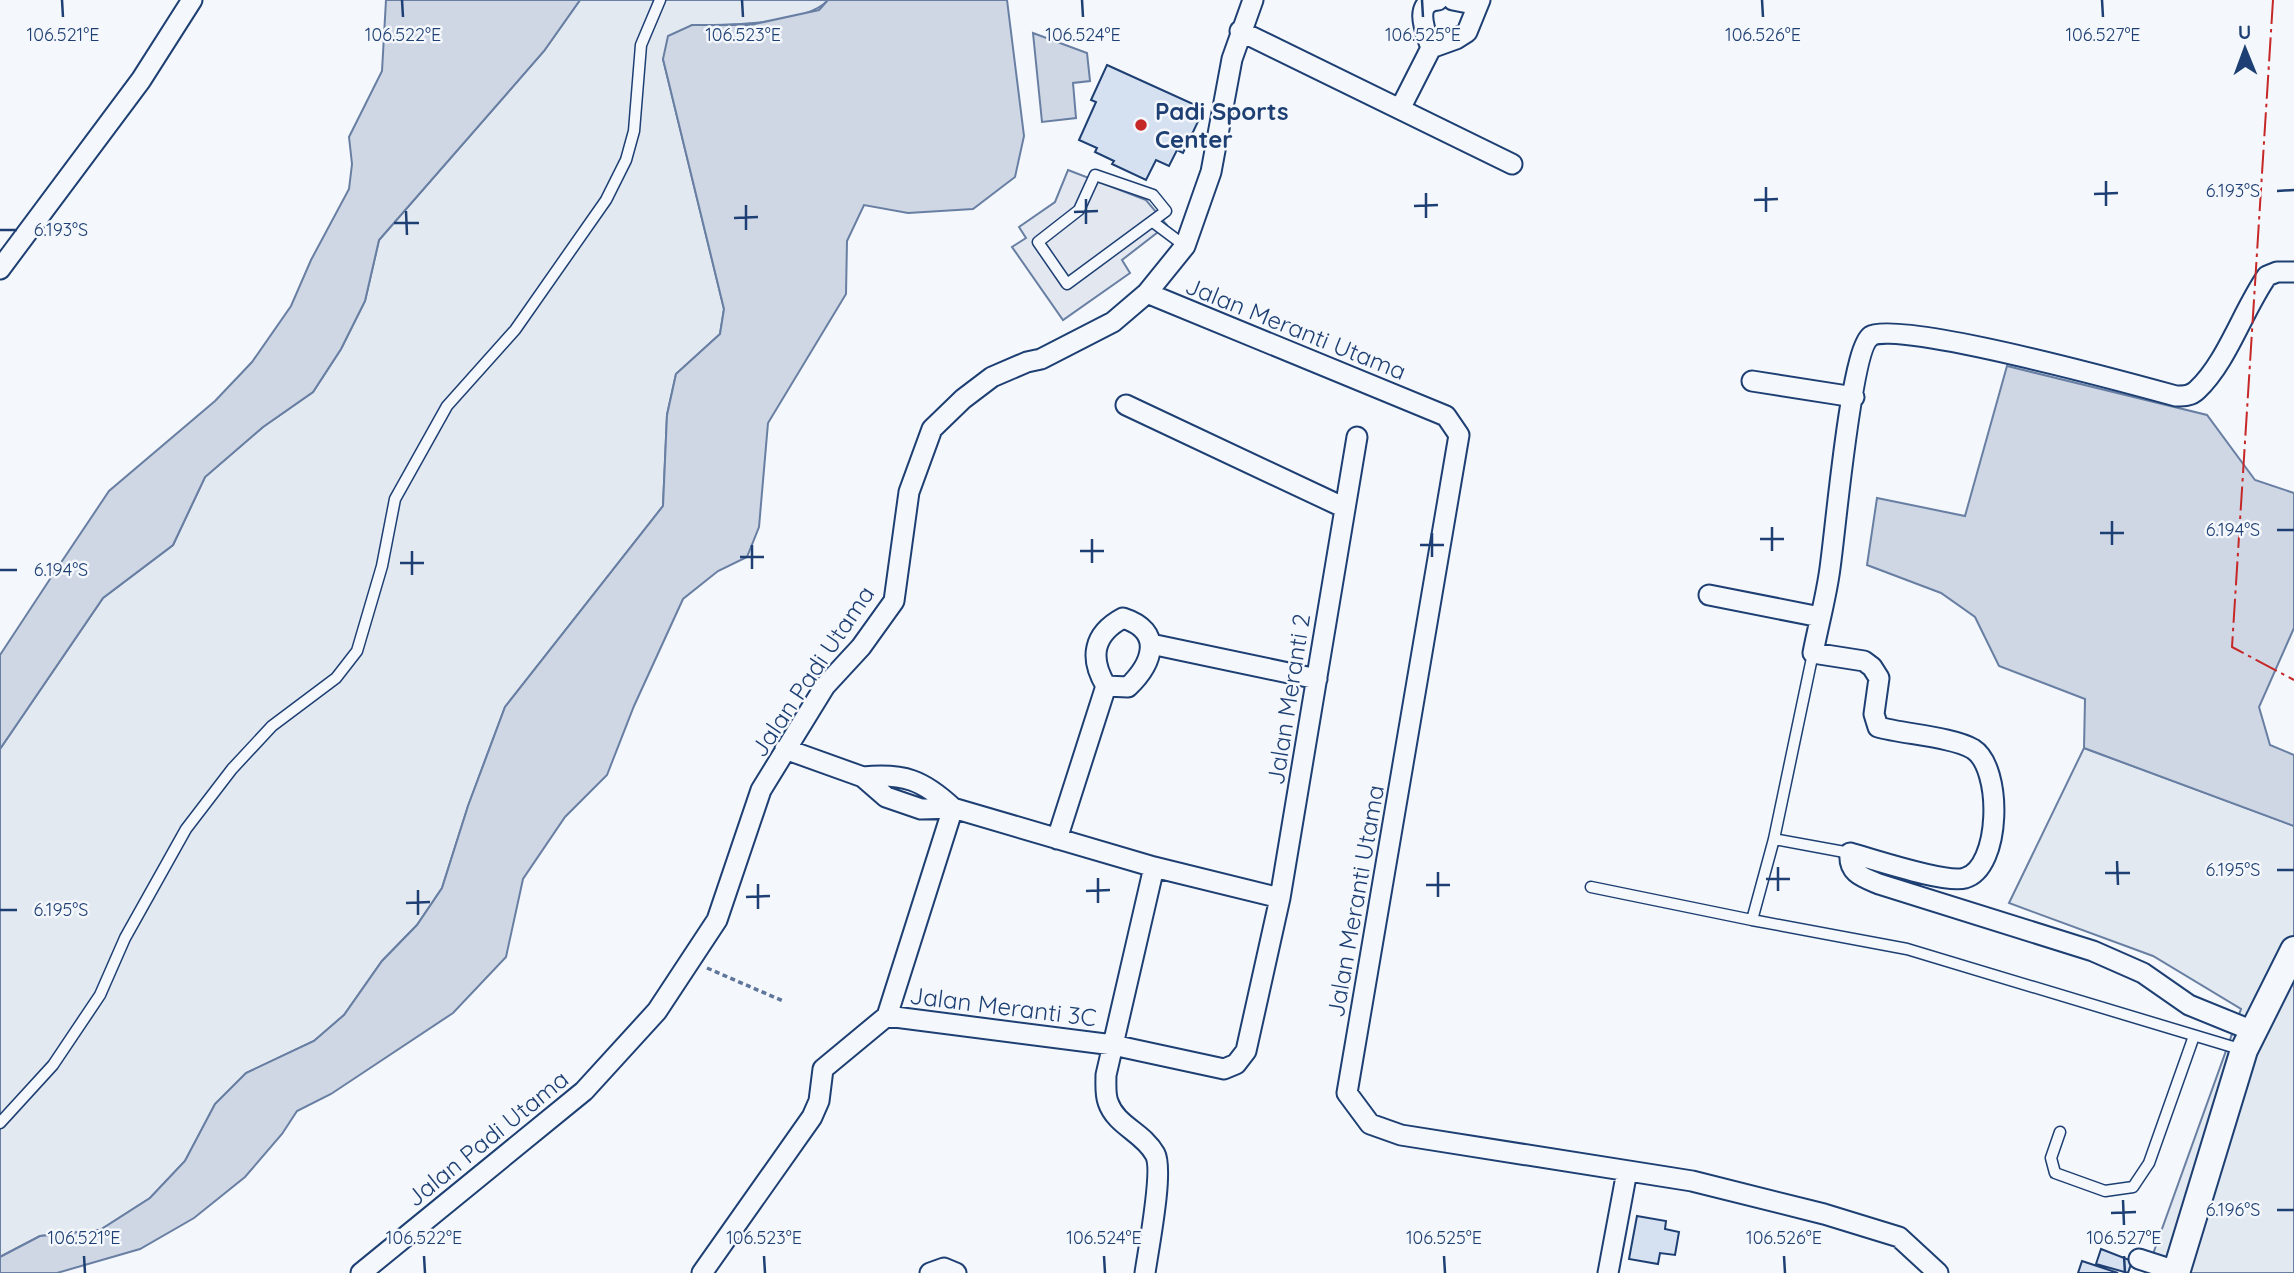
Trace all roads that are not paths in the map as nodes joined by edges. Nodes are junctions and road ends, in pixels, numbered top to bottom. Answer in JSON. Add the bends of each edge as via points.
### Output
{"nodes":[{"id":1,"x":192,"y":0,"type":"edge"},
{"id":2,"x":660,"y":0,"type":"edge"},
{"id":3,"x":1253,"y":0,"type":"edge"},
{"id":4,"x":1438,"y":0,"type":"edge"},
{"id":5,"x":1453,"y":0,"type":"edge"},
{"id":6,"x":1479,"y":3,"type":"edge"},
{"id":7,"x":1240,"y":31,"type":"junction"},
{"id":8,"x":1431,"y":48,"type":"junction"},
{"id":9,"x":1400,"y":109,"type":"junction"},
{"id":10,"x":1512,"y":164,"type":"dead end"},
{"id":11,"x":1153,"y":222,"type":"junction"},
{"id":12,"x":1185,"y":246,"type":"junction"},
{"id":13,"x":3,"y":260,"type":"edge"},
{"id":14,"x":2294,"y":272,"type":"edge"},
{"id":15,"x":1147,"y":293,"type":"junction"},
{"id":16,"x":1752,"y":381,"type":"dead end"},
{"id":17,"x":1854,"y":397,"type":"junction"},
{"id":18,"x":1126,"y":405,"type":"dead end"},
{"id":19,"x":1357,"y":437,"type":"dead end"},
{"id":20,"x":1345,"y":508,"type":"junction"},
{"id":21,"x":1709,"y":595,"type":"dead end"},
{"id":22,"x":1821,"y":617,"type":"junction"},
{"id":23,"x":1152,"y":644,"type":"junction"},
{"id":24,"x":1813,"y":653,"type":"junction"},
{"id":25,"x":1317,"y":679,"type":"junction"},
{"id":26,"x":1106,"y":686,"type":"junction"},
{"id":27,"x":785,"y":749,"type":"junction"},
{"id":28,"x":953,"y":808,"type":"junction"},
{"id":29,"x":1057,"y":839,"type":"junction"},
{"id":30,"x":1774,"y":839,"type":"junction"},
{"id":31,"x":1850,"y":853,"type":"junction"},
{"id":32,"x":1154,"y":867,"type":"junction"},
{"id":33,"x":1591,"y":887,"type":"dead end"},
{"id":34,"x":1280,"y":898,"type":"junction"},
{"id":35,"x":1752,"y":920,"type":"junction"},
{"id":36,"x":2290,"y":966,"type":"edge"},
{"id":37,"x":887,"y":1016,"type":"junction"},
{"id":38,"x":2194,"y":1036,"type":"junction"},
{"id":39,"x":2248,"y":1041,"type":"junction"},
{"id":40,"x":1112,"y":1045,"type":"junction"},
{"id":41,"x":0,"y":1123,"type":"edge"},
{"id":42,"x":2060,"y":1132,"type":"dead end"},
{"id":43,"x":1627,"y":1171,"type":"junction"},
{"id":44,"x":2139,"y":1259,"type":"dead end"},
{"id":45,"x":2176,"y":1272,"type":"edge"},
{"id":46,"x":361,"y":1273,"type":"edge"},
{"id":47,"x":702,"y":1273,"type":"edge"},
{"id":48,"x":930,"y":1273,"type":"edge"},
{"id":49,"x":956,"y":1273,"type":"edge"},
{"id":50,"x":1145,"y":1273,"type":"edge"},
{"id":51,"x":1608,"y":1273,"type":"edge"},
{"id":52,"x":1938,"y":1273,"type":"edge"}],
"edges":[{"from":1,"to":13,"type":"street","via":[[141,80]]},
{"from":2,"to":41,"type":"lane","via":[[641,44],[634,131],[625,160],[606,200],[515,330],[447,406],[408,477],[396,499],[357,651],[336,678],[272,726],[194,819],[125,938],[100,995],[53,1065]]},
{"from":3,"to":7,"type":"street","name":"Jalan Padi Utama"},
{"from":4,"to":8,"type":"street","via":[[1424,8],[1422,17]]},
{"from":5,"to":6,"type":"street"},
{"from":6,"to":8,"type":"street","via":[[1467,32]]},
{"from":7,"to":9,"type":"street"},
{"from":7,"to":12,"type":"street","name":"Jalan Padi Utama","via":[[1210,172]]},
{"from":8,"to":9,"type":"street"},
{"from":9,"to":10,"type":"street"},
{"from":11,"to":11,"type":"lane","via":[[1067,284],[1038,242],[1079,210],[1095,174],[1153,195],[1166,211]]},
{"from":11,"to":12,"type":"lane"},
{"from":12,"to":15,"type":"street","name":"Jalan Padi Utama"},
{"from":14,"to":17,"type":"street","via":[[2267,276],[2210,374],[2196,392],[2186,396],[2035,357],[1877,333],[1866,341]]},
{"from":15,"to":27,"type":"street","name":"Jalan Padi Utama","via":[[1113,322],[1082,339],[992,377],[932,429],[909,492],[894,601],[825,687]]},
{"from":15,"to":43,"type":"street","name":"Jalan Meranti Utama","via":[[1446,416],[1459,435],[1347,1093],[1370,1124],[1401,1135]]},
{"from":16,"to":17,"type":"street"},
{"from":17,"to":22,"type":"street"},
{"from":18,"to":20,"type":"street"},
{"from":19,"to":20,"type":"street","name":"Jalan Meranti 2"},
{"from":20,"to":25,"type":"street","name":"Jalan Meranti 2"},
{"from":21,"to":22,"type":"street"},
{"from":22,"to":24,"type":"street"},
{"from":23,"to":25,"type":"street"},
{"from":23,"to":26,"type":"street","via":[[1141,674],[1128,687]]},
{"from":23,"to":26,"type":"street","via":[[1148,632],[1137,623],[1123,618],[1106,627],[1096,645],[1098,672]]},
{"from":24,"to":30,"type":"lane"},
{"from":24,"to":31,"type":"street","via":[[1864,661],[1872,667],[1879,678],[1874,714],[1878,727],[1966,746],[1983,758],[1992,777],[1995,800],[1990,836],[1977,871],[1965,878],[1948,878]]},
{"from":25,"to":34,"type":"street","name":"Jalan Meranti 2"},
{"from":26,"to":29,"type":"street"},
{"from":27,"to":28,"type":"street","via":[[863,776],[886,796],[921,809]]},
{"from":27,"to":46,"type":"street","name":"Jalan Padi Utama","via":[[761,790],[717,920],[657,1012],[584,1091]]},
{"from":28,"to":29,"type":"street"},
{"from":28,"to":37,"type":"street"},
{"from":29,"to":32,"type":"street"},
{"from":30,"to":31,"type":"lane"},
{"from":30,"to":35,"type":"lane"},
{"from":31,"to":39,"type":"street","via":[[1850,867],[1860,876],[2093,951],[2143,973]]},
{"from":32,"to":34,"type":"street"},
{"from":32,"to":40,"type":"street"},
{"from":33,"to":35,"type":"lane"},
{"from":34,"to":40,"type":"street","name":"Jalan Meranti 2","via":[[1246,1051],[1236,1064],[1224,1069]]},
{"from":35,"to":38,"type":"lane","via":[[1907,949]]},
{"from":36,"to":39,"type":"main road"},
{"from":37,"to":40,"type":"street","name":"Jalan Meranti 3C"},
{"from":37,"to":47,"type":"street","via":[[823,1069],[812,1117]]},
{"from":38,"to":39,"type":"lane"},
{"from":38,"to":42,"type":"lane","via":[[2149,1163],[2133,1186],[2105,1191],[2055,1173],[2051,1158]]},
{"from":39,"to":45,"type":"main road"},
{"from":40,"to":50,"type":"street","via":[[1106,1075],[1108,1102],[1119,1121],[1156,1156]]},
{"from":43,"to":51,"type":"street"},
{"from":43,"to":52,"type":"street","name":"Jalan Meranti Utama","via":[[1692,1181],[1899,1237]]},
{"from":44,"to":45,"type":"street"},
{"from":48,"to":49,"type":"street","via":[[944,1268]]}]}
